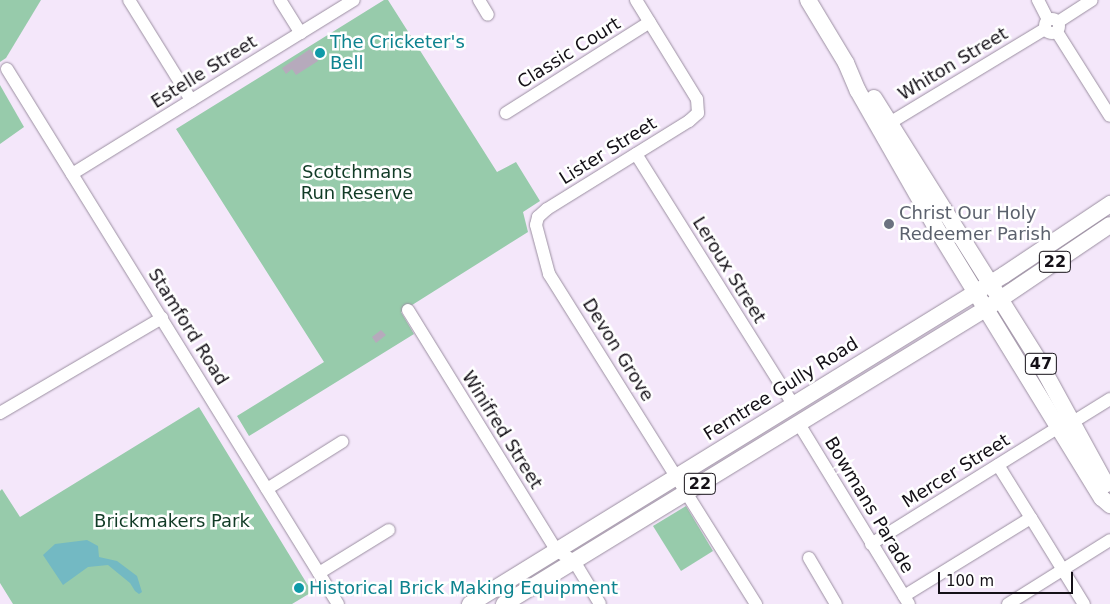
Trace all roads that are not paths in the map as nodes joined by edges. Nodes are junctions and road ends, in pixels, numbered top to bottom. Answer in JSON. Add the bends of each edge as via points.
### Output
{"nodes":[{"id":1,"x":129,"y":0,"type":"edge"},
{"id":2,"x":280,"y":0,"type":"edge"},
{"id":3,"x":354,"y":0,"type":"edge"},
{"id":4,"x":479,"y":0,"type":"edge"},
{"id":5,"x":636,"y":0,"type":"edge"},
{"id":6,"x":808,"y":0,"type":"edge"},
{"id":7,"x":1038,"y":0,"type":"edge"},
{"id":8,"x":1092,"y":0,"type":"edge"},
{"id":9,"x":488,"y":15,"type":"dead end"},
{"id":10,"x":650,"y":22,"type":"junction"},
{"id":11,"x":1052,"y":26,"type":"junction"},
{"id":12,"x":300,"y":33,"type":"junction"},
{"id":13,"x":7,"y":69,"type":"dead end"},
{"id":14,"x":191,"y":100,"type":"junction"},
{"id":15,"x":506,"y":113,"type":"dead end"},
{"id":16,"x":1110,"y":116,"type":"edge"},
{"id":17,"x":884,"y":125,"type":"junction"},
{"id":18,"x":636,"y":154,"type":"junction"},
{"id":19,"x":72,"y":174,"type":"junction"},
{"id":20,"x":1110,"y":204,"type":"edge"},
{"id":21,"x":536,"y":220,"type":"joint"},
{"id":22,"x":1110,"y":224,"type":"edge"},
{"id":23,"x":983,"y":288,"type":"junction"},
{"id":24,"x":994,"y":303,"type":"junction"},
{"id":25,"x":408,"y":310,"type":"dead end"},
{"id":26,"x":162,"y":318,"type":"junction"},
{"id":27,"x":1110,"y":399,"type":"edge"},
{"id":28,"x":793,"y":404,"type":"junction"},
{"id":29,"x":0,"y":413,"type":"edge"},
{"id":30,"x":799,"y":424,"type":"junction"},
{"id":31,"x":1066,"y":424,"type":"junction"},
{"id":32,"x":342,"y":442,"type":"dead end"},
{"id":33,"x":998,"y":465,"type":"junction"},
{"id":34,"x":677,"y":478,"type":"junction"},
{"id":35,"x":267,"y":489,"type":"junction"},
{"id":36,"x":688,"y":491,"type":"junction"},
{"id":37,"x":1110,"y":491,"type":"edge"},
{"id":38,"x":1110,"y":505,"type":"edge"},
{"id":39,"x":1031,"y":518,"type":"junction"},
{"id":40,"x":389,"y":530,"type":"dead end"},
{"id":41,"x":1110,"y":540,"type":"edge"},
{"id":42,"x":871,"y":544,"type":"junction"},
{"id":43,"x":557,"y":551,"type":"junction"},
{"id":44,"x":809,"y":558,"type":"dead end"},
{"id":45,"x":574,"y":561,"type":"junction"},
{"id":46,"x":1063,"y":570,"type":"junction"},
{"id":47,"x":319,"y":573,"type":"junction"},
{"id":48,"x":906,"y":600,"type":"edge"},
{"id":49,"x":338,"y":604,"type":"edge"},
{"id":50,"x":470,"y":604,"type":"edge"},
{"id":51,"x":504,"y":604,"type":"edge"},
{"id":52,"x":600,"y":604,"type":"edge"},
{"id":53,"x":756,"y":604,"type":"edge"},
{"id":54,"x":836,"y":604,"type":"edge"},
{"id":55,"x":1008,"y":604,"type":"edge"},
{"id":56,"x":1084,"y":604,"type":"edge"}],
"edges":[{"from":1,"to":14,"type":"street"},
{"from":2,"to":12,"type":"street"},
{"from":3,"to":12,"type":"street","name":"Estelle Street"},
{"from":4,"to":9,"type":"street"},
{"from":5,"to":10,"type":"street"},
{"from":6,"to":17,"type":"main road","number":"47","via":[[846,63],[860,78]]},
{"from":7,"to":11,"type":"street"},
{"from":8,"to":11,"type":"street","name":"Whiton Street"},
{"from":10,"to":15,"type":"street","name":"Classic Court"},
{"from":10,"to":18,"type":"street","name":"Lister Street","via":[[697,100],[698,113]]},
{"from":11,"to":16,"type":"street"},
{"from":11,"to":17,"type":"street","name":"Whiton Street"},
{"from":12,"to":14,"type":"street","name":"Estelle Street"},
{"from":13,"to":19,"type":"street","name":"Stamford Road"},
{"from":14,"to":19,"type":"street","name":"Estelle Street"},
{"from":17,"to":23,"type":"main road","number":"47"},
{"from":18,"to":21,"type":"street","name":"Lister Street","via":[[546,209]]},
{"from":18,"to":28,"type":"street","name":"Leroux Street"},
{"from":19,"to":26,"type":"street","name":"Stamford Road"},
{"from":20,"to":23,"type":"main road","name":"Ferntree Gully Road","number":"22"},
{"from":21,"to":34,"type":"street","name":"Devon Grove","via":[[550,274]]},
{"from":22,"to":24,"type":"main road","number":"22"},
{"from":23,"to":24,"type":"main road","number":"47"},
{"from":23,"to":28,"type":"main road","name":"Ferntree Gully Road","number":"22"},
{"from":24,"to":30,"type":"main road","number":"22"},
{"from":24,"to":31,"type":"main road","number":"47"},
{"from":25,"to":43,"type":"street","name":"Winifred Street"},
{"from":26,"to":29,"type":"street"},
{"from":26,"to":35,"type":"street","name":"Stamford Road"},
{"from":27,"to":31,"type":"street","name":"Mercer Street"},
{"from":28,"to":34,"type":"main road","name":"Ferntree Gully Road","number":"22"},
{"from":30,"to":36,"type":"main road","number":"22"},
{"from":30,"to":42,"type":"street","name":"Bowmans Parade"},
{"from":31,"to":33,"type":"street","name":"Mercer Street"},
{"from":31,"to":37,"type":"main road","number":"47"},
{"from":31,"to":38,"type":"main road","number":"47","via":[[1102,498]]},
{"from":32,"to":35,"type":"street"},
{"from":33,"to":39,"type":"street"},
{"from":33,"to":42,"type":"street","name":"Mercer Street"},
{"from":34,"to":36,"type":"street","name":"Devon Grove"},
{"from":34,"to":43,"type":"main road","name":"Ferntree Gully Road","number":"22"},
{"from":35,"to":47,"type":"street","name":"Stamford Road"},
{"from":36,"to":45,"type":"main road","number":"22"},
{"from":36,"to":53,"type":"street","name":"Devon Grove"},
{"from":39,"to":46,"type":"street"},
{"from":39,"to":48,"type":"street"},
{"from":40,"to":47,"type":"street"},
{"from":41,"to":46,"type":"street"},
{"from":42,"to":48,"type":"street","name":"Bowmans Parade"},
{"from":43,"to":45,"type":"street","name":"Winifred Street"},
{"from":43,"to":50,"type":"main road","name":"Ferntree Gully Road","number":"22"},
{"from":44,"to":54,"type":"street"},
{"from":45,"to":51,"type":"main road","number":"22"},
{"from":45,"to":52,"type":"street"},
{"from":46,"to":55,"type":"street"},
{"from":46,"to":56,"type":"street"},
{"from":47,"to":49,"type":"street","name":"Stamford Road"}]}
